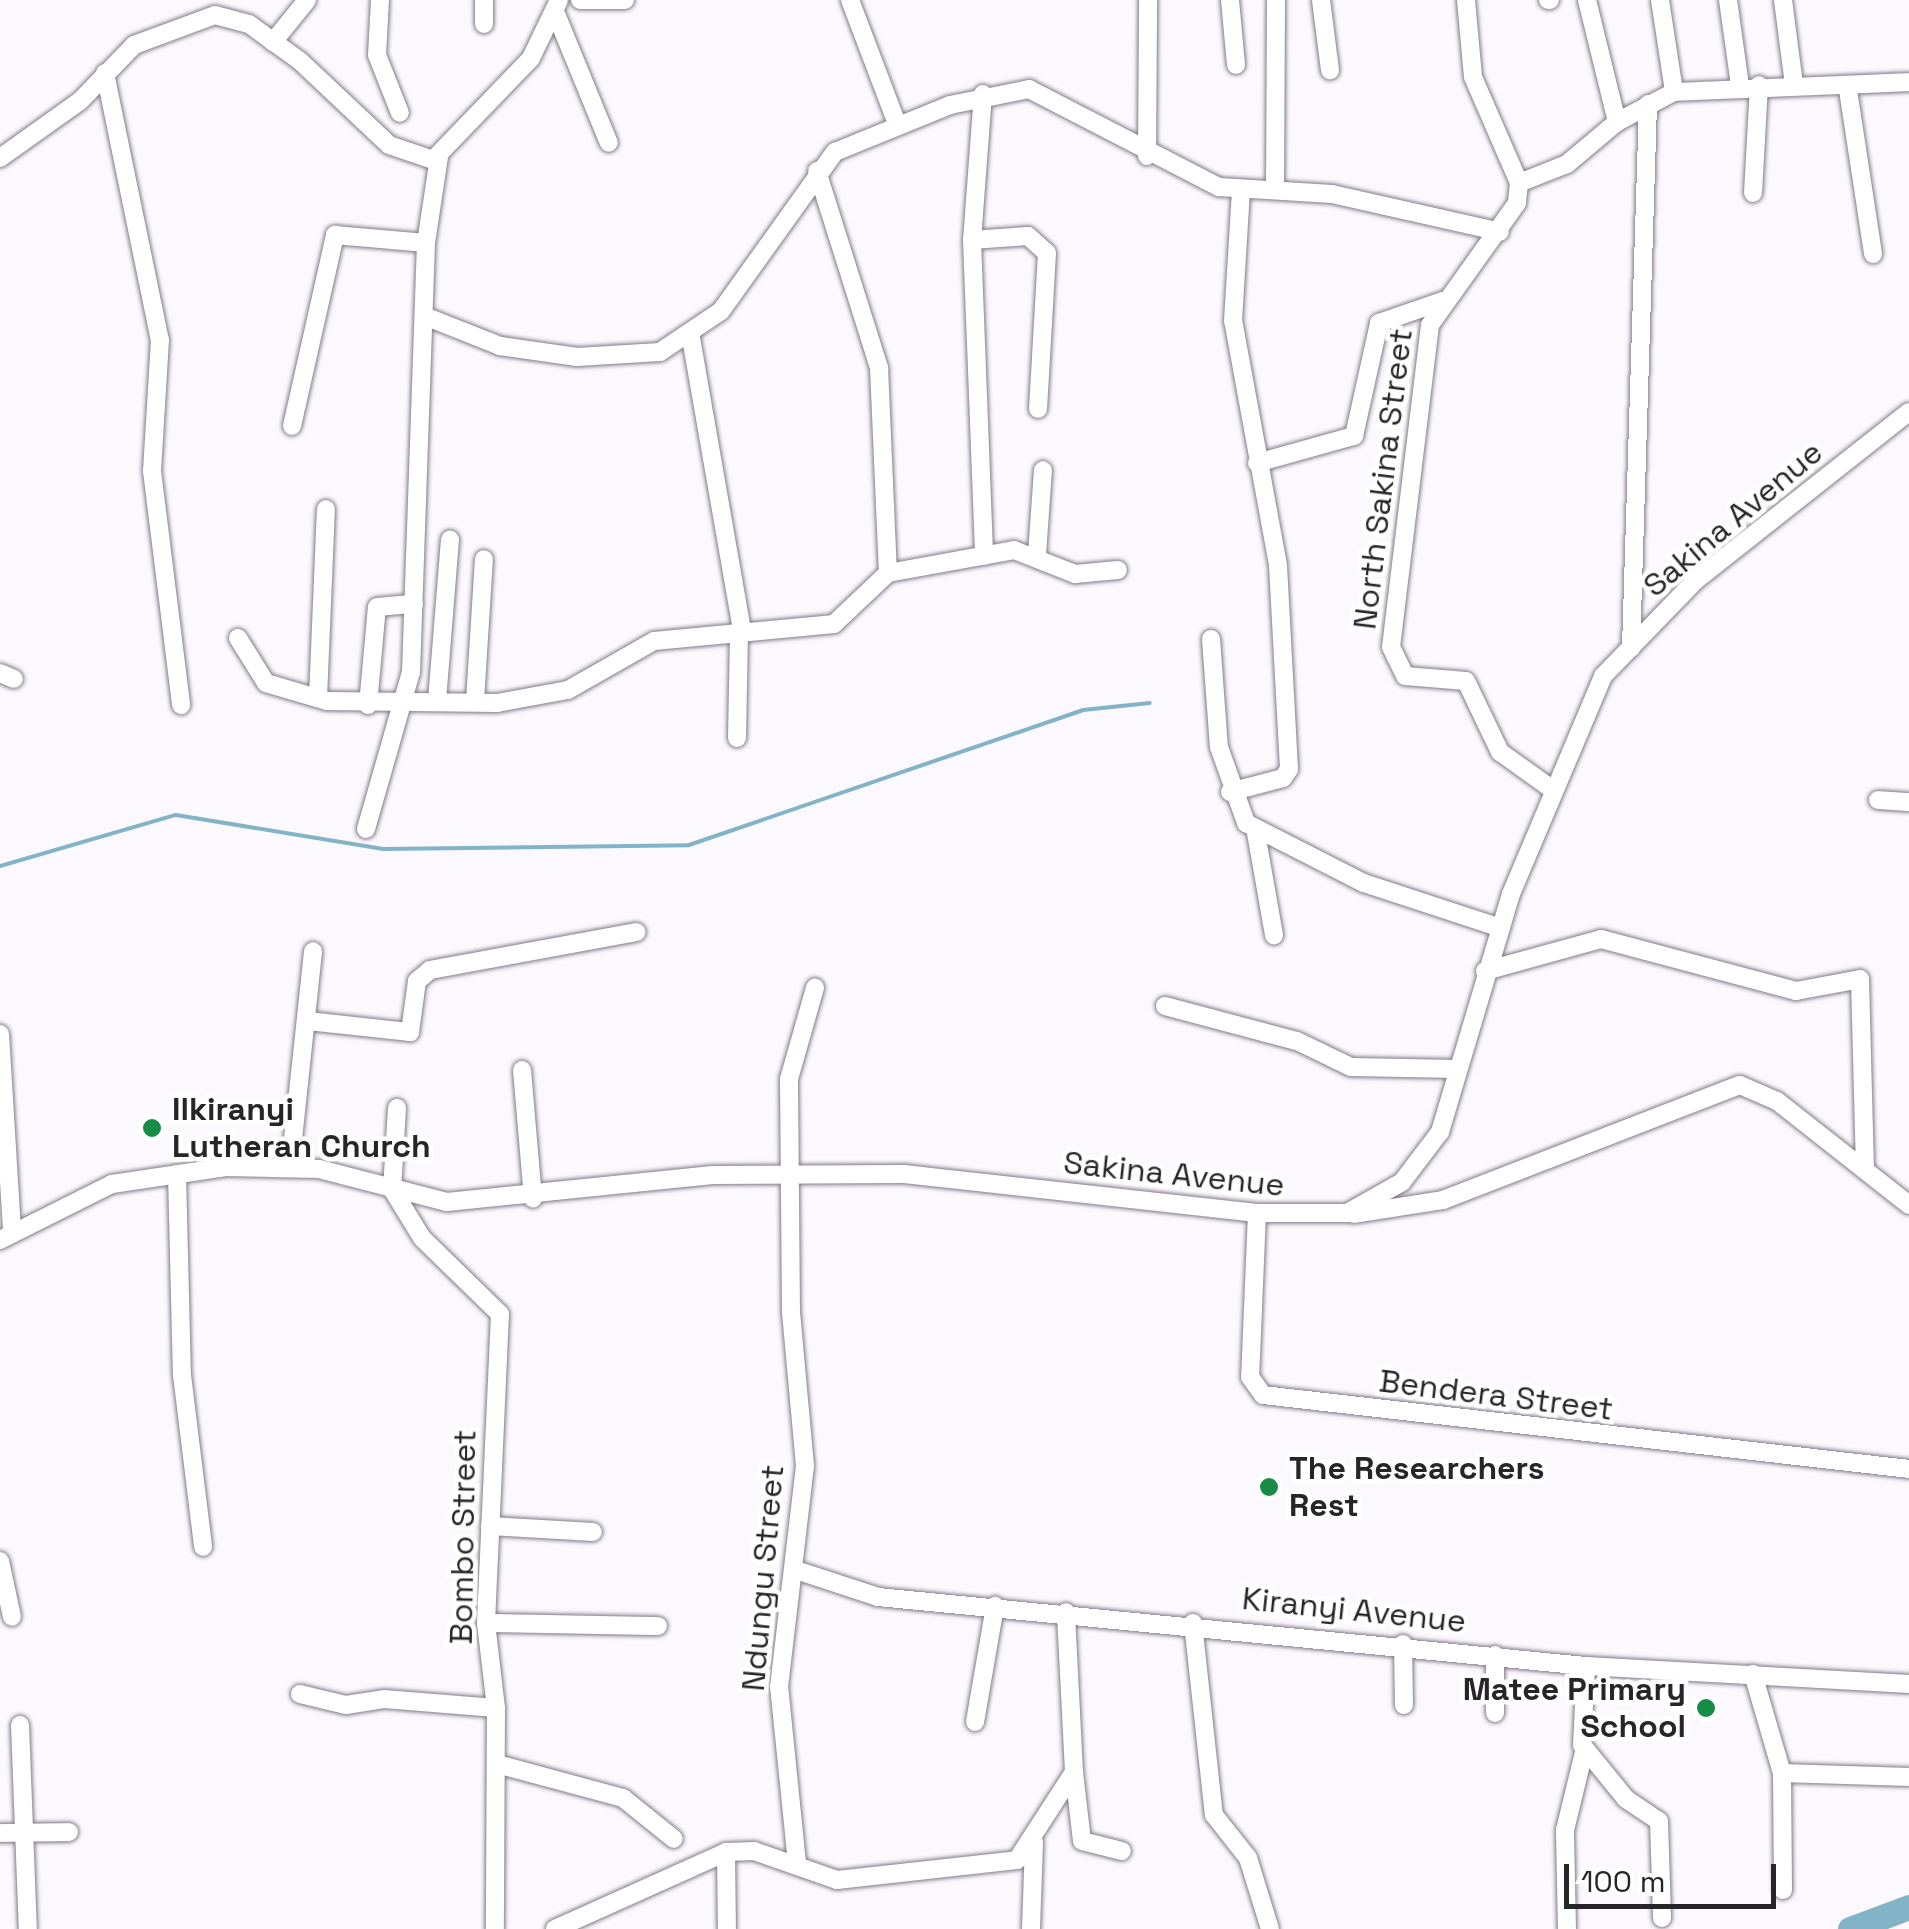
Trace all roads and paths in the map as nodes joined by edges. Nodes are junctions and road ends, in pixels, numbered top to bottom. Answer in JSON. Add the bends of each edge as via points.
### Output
{"nodes":[{"id":1,"x":307,"y":0,"type":"edge"},
{"id":2,"x":380,"y":0,"type":"edge"},
{"id":3,"x":484,"y":0,"type":"edge"},
{"id":4,"x":580,"y":0,"type":"edge"},
{"id":5,"x":625,"y":0,"type":"edge"},
{"id":6,"x":850,"y":0,"type":"edge"},
{"id":7,"x":1148,"y":0,"type":"edge"},
{"id":8,"x":1230,"y":0,"type":"edge"},
{"id":9,"x":1276,"y":0,"type":"edge"},
{"id":10,"x":1321,"y":0,"type":"edge"},
{"id":11,"x":1466,"y":0,"type":"edge"},
{"id":12,"x":1587,"y":0,"type":"edge"},
{"id":13,"x":1660,"y":0,"type":"edge"},
{"id":14,"x":1728,"y":0,"type":"edge"},
{"id":15,"x":1782,"y":0,"type":"edge"},
{"id":16,"x":558,"y":7,"type":"edge"},
{"id":17,"x":484,"y":24,"type":"dead end"},
{"id":18,"x":273,"y":42,"type":"junction"},
{"id":19,"x":1236,"y":65,"type":"dead end"},
{"id":20,"x":1330,"y":70,"type":"dead end"},
{"id":21,"x":105,"y":73,"type":"junction"},
{"id":22,"x":1909,"y":82,"type":"edge"},
{"id":23,"x":1750,"y":85,"type":"junction"},
{"id":24,"x":1794,"y":85,"type":"junction"},
{"id":25,"x":1848,"y":90,"type":"junction"},
{"id":26,"x":1674,"y":92,"type":"junction"},
{"id":27,"x":983,"y":94,"type":"junction"},
{"id":28,"x":1648,"y":104,"type":"junction"},
{"id":29,"x":400,"y":113,"type":"dead end"},
{"id":30,"x":1617,"y":122,"type":"junction"},
{"id":31,"x":898,"y":124,"type":"junction"},
{"id":32,"x":609,"y":144,"type":"dead end"},
{"id":33,"x":1147,"y":156,"type":"junction"},
{"id":34,"x":439,"y":157,"type":"junction"},
{"id":35,"x":0,"y":158,"type":"edge"},
{"id":36,"x":818,"y":171,"type":"junction"},
{"id":37,"x":1519,"y":183,"type":"junction"},
{"id":38,"x":1275,"y":189,"type":"junction"},
{"id":39,"x":1241,"y":192,"type":"junction"},
{"id":40,"x":1753,"y":193,"type":"dead end"},
{"id":41,"x":1500,"y":232,"type":"junction"},
{"id":42,"x":972,"y":240,"type":"junction"},
{"id":43,"x":426,"y":243,"type":"junction"},
{"id":44,"x":1873,"y":254,"type":"dead end"},
{"id":45,"x":1444,"y":301,"type":"junction"},
{"id":46,"x":427,"y":317,"type":"junction"},
{"id":47,"x":691,"y":338,"type":"junction"},
{"id":48,"x":1038,"y":409,"type":"dead end"},
{"id":49,"x":1909,"y":412,"type":"edge"},
{"id":50,"x":292,"y":426,"type":"dead end"},
{"id":51,"x":1257,"y":464,"type":"junction"},
{"id":52,"x":1044,"y":470,"type":"dead end"},
{"id":53,"x":326,"y":509,"type":"dead end"},
{"id":54,"x":450,"y":540,"type":"dead end"},
{"id":55,"x":1037,"y":555,"type":"junction"},
{"id":56,"x":984,"y":556,"type":"junction"},
{"id":57,"x":484,"y":559,"type":"dead end"},
{"id":58,"x":1118,"y":570,"type":"dead end"},
{"id":59,"x":888,"y":573,"type":"junction"},
{"id":60,"x":414,"y":604,"type":"junction"},
{"id":61,"x":740,"y":631,"type":"junction"},
{"id":62,"x":238,"y":638,"type":"dead end"},
{"id":63,"x":1212,"y":639,"type":"dead end"},
{"id":64,"x":1632,"y":648,"type":"junction"},
{"id":65,"x":318,"y":698,"type":"junction"},
{"id":66,"x":475,"y":701,"type":"junction"},
{"id":67,"x":437,"y":702,"type":"junction"},
{"id":68,"x":406,"y":703,"type":"junction"},
{"id":69,"x":181,"y":705,"type":"dead end"},
{"id":70,"x":368,"y":705,"type":"junction"},
{"id":71,"x":737,"y":738,"type":"dead end"},
{"id":72,"x":1550,"y":787,"type":"junction"},
{"id":73,"x":1230,"y":792,"type":"junction"},
{"id":74,"x":1878,"y":800,"type":"dead end"},
{"id":75,"x":1909,"y":802,"type":"edge"},
{"id":76,"x":366,"y":828,"type":"dead end"},
{"id":77,"x":1256,"y":832,"type":"junction"},
{"id":78,"x":1501,"y":928,"type":"junction"},
{"id":79,"x":637,"y":932,"type":"dead end"},
{"id":80,"x":1274,"y":935,"type":"dead end"},
{"id":81,"x":313,"y":951,"type":"dead end"},
{"id":82,"x":1485,"y":971,"type":"junction"},
{"id":83,"x":815,"y":988,"type":"dead end"},
{"id":84,"x":1165,"y":1006,"type":"dead end"},
{"id":85,"x":308,"y":1020,"type":"junction"},
{"id":86,"x":0,"y":1034,"type":"edge"},
{"id":87,"x":522,"y":1070,"type":"dead end"},
{"id":88,"x":1458,"y":1070,"type":"junction"},
{"id":89,"x":397,"y":1108,"type":"dead end"},
{"id":90,"x":290,"y":1167,"type":"junction"},
{"id":91,"x":1865,"y":1170,"type":"junction"},
{"id":92,"x":177,"y":1174,"type":"junction"},
{"id":93,"x":796,"y":1179,"type":"junction"},
{"id":94,"x":392,"y":1189,"type":"junction"},
{"id":95,"x":533,"y":1199,"type":"junction"},
{"id":96,"x":1909,"y":1205,"type":"edge"},
{"id":97,"x":1257,"y":1213,"type":"junction"},
{"id":98,"x":1347,"y":1213,"type":"junction"},
{"id":99,"x":6,"y":1236,"type":"edge"},
{"id":100,"x":1909,"y":1468,"type":"edge"},
{"id":101,"x":490,"y":1526,"type":"junction"},
{"id":102,"x":593,"y":1532,"type":"dead end"},
{"id":103,"x":203,"y":1547,"type":"dead end"},
{"id":104,"x":3,"y":1565,"type":"edge"},
{"id":105,"x":796,"y":1570,"type":"junction"},
{"id":106,"x":996,"y":1606,"type":"junction"},
{"id":107,"x":1066,"y":1612,"type":"junction"},
{"id":108,"x":12,"y":1617,"type":"dead end"},
{"id":109,"x":486,"y":1623,"type":"junction"},
{"id":110,"x":1193,"y":1623,"type":"junction"},
{"id":111,"x":658,"y":1626,"type":"dead end"},
{"id":112,"x":1403,"y":1644,"type":"junction"},
{"id":113,"x":1495,"y":1655,"type":"junction"},
{"id":114,"x":1586,"y":1666,"type":"junction"},
{"id":115,"x":1753,"y":1674,"type":"junction"},
{"id":116,"x":1909,"y":1684,"type":"edge"},
{"id":117,"x":300,"y":1694,"type":"dead end"},
{"id":118,"x":1404,"y":1705,"type":"dead end"},
{"id":119,"x":496,"y":1708,"type":"junction"},
{"id":120,"x":1495,"y":1714,"type":"dead end"},
{"id":121,"x":975,"y":1722,"type":"dead end"},
{"id":122,"x":20,"y":1725,"type":"dead end"},
{"id":123,"x":1584,"y":1752,"type":"junction"},
{"id":124,"x":497,"y":1764,"type":"junction"},
{"id":125,"x":1074,"y":1772,"type":"junction"},
{"id":126,"x":1782,"y":1773,"type":"junction"},
{"id":127,"x":1909,"y":1777,"type":"edge"},
{"id":128,"x":69,"y":1832,"type":"dead end"},
{"id":129,"x":0,"y":1833,"type":"edge"},
{"id":130,"x":22,"y":1833,"type":"junction"},
{"id":131,"x":674,"y":1839,"type":"dead end"},
{"id":132,"x":1034,"y":1842,"type":"junction"},
{"id":133,"x":726,"y":1852,"type":"junction"},
{"id":134,"x":1122,"y":1852,"type":"dead end"},
{"id":135,"x":798,"y":1863,"type":"junction"},
{"id":136,"x":1783,"y":1890,"type":"dead end"},
{"id":137,"x":1662,"y":1918,"type":"dead end"},
{"id":138,"x":28,"y":1929,"type":"edge"},
{"id":139,"x":495,"y":1929,"type":"edge"},
{"id":140,"x":556,"y":1929,"type":"edge"},
{"id":141,"x":727,"y":1929,"type":"edge"},
{"id":142,"x":1030,"y":1929,"type":"edge"},
{"id":143,"x":1270,"y":1929,"type":"edge"},
{"id":144,"x":1567,"y":1929,"type":"edge"}],
"edges":[{"from":1,"to":18,"type":"street"},
{"from":2,"to":29,"type":"street","via":[[377,55]]},
{"from":3,"to":17,"type":"street"},
{"from":4,"to":5,"type":"street"},
{"from":6,"to":31,"type":"street"},
{"from":7,"to":33,"type":"street"},
{"from":8,"to":19,"type":"street"},
{"from":9,"to":38,"type":"street"},
{"from":10,"to":20,"type":"street"},
{"from":11,"to":37,"type":"street","via":[[1473,77]]},
{"from":12,"to":30,"type":"street"},
{"from":13,"to":26,"type":"street"},
{"from":14,"to":23,"type":"street"},
{"from":15,"to":24,"type":"street"},
{"from":16,"to":32,"type":"street"},
{"from":16,"to":34,"type":"street","via":[[530,58]]},
{"from":18,"to":21,"type":"street","via":[[215,15],[134,46]]},
{"from":18,"to":34,"type":"street","via":[[389,145],[417,159]]},
{"from":21,"to":35,"type":"street"},
{"from":21,"to":69,"type":"street","via":[[160,340],[152,471]]},
{"from":22,"to":25,"type":"street"},
{"from":23,"to":24,"type":"street"},
{"from":23,"to":26,"type":"street"},
{"from":23,"to":40,"type":"street"},
{"from":24,"to":25,"type":"street"},
{"from":25,"to":44,"type":"street"},
{"from":26,"to":28,"type":"street"},
{"from":27,"to":31,"type":"street"},
{"from":27,"to":33,"type":"street","via":[[1050,94]]},
{"from":27,"to":42,"type":"street"},
{"from":28,"to":30,"type":"street"},
{"from":28,"to":64,"type":"street"},
{"from":30,"to":37,"type":"street","via":[[1568,164]]},
{"from":31,"to":36,"type":"street","via":[[835,152]]},
{"from":33,"to":39,"type":"street"},
{"from":34,"to":43,"type":"street"},
{"from":36,"to":47,"type":"street","via":[[720,311]]},
{"from":36,"to":59,"type":"street","via":[[877,358]]},
{"from":37,"to":41,"type":"street","name":"North Sakina Street"},
{"from":38,"to":39,"type":"street"},
{"from":38,"to":41,"type":"street"},
{"from":39,"to":51,"type":"street","via":[[1233,322]]},
{"from":41,"to":45,"type":"street","name":"North Sakina Street"},
{"from":42,"to":48,"type":"street","via":[[1028,236],[1047,253]]},
{"from":42,"to":56,"type":"street"},
{"from":43,"to":46,"type":"street"},
{"from":43,"to":50,"type":"street","via":[[335,235]]},
{"from":45,"to":51,"type":"street","via":[[1379,322],[1354,436]]},
{"from":45,"to":72,"type":"street","name":"North Sakina Street","via":[[1425,344],[1393,660],[1405,676],[1466,681],[1500,752]]},
{"from":46,"to":47,"type":"street","via":[[500,346],[578,357],[631,358]]},
{"from":46,"to":60,"type":"street"},
{"from":47,"to":61,"type":"street"},
{"from":49,"to":64,"type":"street","name":"Sakina Avenue","via":[[1696,580]]},
{"from":51,"to":73,"type":"street","via":[[1278,564],[1288,768]]},
{"from":52,"to":55,"type":"street"},
{"from":53,"to":65,"type":"street"},
{"from":54,"to":67,"type":"street"},
{"from":55,"to":56,"type":"street"},
{"from":55,"to":58,"type":"street","via":[[1076,574]]},
{"from":56,"to":59,"type":"street"},
{"from":57,"to":66,"type":"street"},
{"from":59,"to":61,"type":"street","via":[[840,622]]},
{"from":60,"to":68,"type":"street"},
{"from":60,"to":70,"type":"street","via":[[377,608]]},
{"from":61,"to":66,"type":"street","via":[[636,646],[568,690]]},
{"from":61,"to":71,"type":"street"},
{"from":62,"to":65,"type":"street","via":[[266,682]]},
{"from":63,"to":73,"type":"street"},
{"from":64,"to":72,"type":"street","name":"Sakina Avenue","via":[[1603,676]]},
{"from":65,"to":70,"type":"street"},
{"from":66,"to":67,"type":"street"},
{"from":67,"to":68,"type":"street"},
{"from":68,"to":70,"type":"street"},
{"from":68,"to":76,"type":"street"},
{"from":72,"to":78,"type":"street","name":"Sakina Avenue"},
{"from":73,"to":77,"type":"street"},
{"from":74,"to":75,"type":"street"},
{"from":77,"to":78,"type":"street","via":[[1364,884]]},
{"from":77,"to":80,"type":"street"},
{"from":78,"to":82,"type":"street","name":"Sakina Avenue"},
{"from":79,"to":85,"type":"street","via":[[430,970],[417,981],[410,1032]]},
{"from":81,"to":85,"type":"street"},
{"from":82,"to":88,"type":"street","name":"Sakina Avenue"},
{"from":82,"to":91,"type":"street","via":[[1601,939],[1796,991],[1860,978]]},
{"from":83,"to":93,"type":"street","name":"Ndungu Street","via":[[788,1079]]},
{"from":84,"to":88,"type":"street","via":[[1296,1041],[1351,1067]]},
{"from":85,"to":90,"type":"street"},
{"from":86,"to":99,"type":"street"},
{"from":87,"to":95,"type":"street"},
{"from":88,"to":98,"type":"street","name":"Sakina Avenue","via":[[1422,1160]]},
{"from":89,"to":94,"type":"street"},
{"from":90,"to":92,"type":"street","name":"Sakina Avenue"},
{"from":90,"to":94,"type":"street","name":"Sakina Avenue"},
{"from":91,"to":96,"type":"street"},
{"from":91,"to":98,"type":"street","via":[[1758,1090],[1719,1086],[1443,1200]]},
{"from":92,"to":99,"type":"street","name":"Sakina Avenue","via":[[96,1189]]},
{"from":92,"to":103,"type":"street","via":[[181,1361]]},
{"from":93,"to":95,"type":"street","name":"Sakina Avenue","via":[[713,1175]]},
{"from":93,"to":97,"type":"street","name":"Sakina Avenue","via":[[904,1174]]},
{"from":93,"to":105,"type":"street","name":"Ndungu Street","via":[[791,1311],[806,1466]]},
{"from":94,"to":95,"type":"street","name":"Sakina Avenue","via":[[447,1202]]},
{"from":94,"to":101,"type":"street","name":"Bombo Street","via":[[422,1238],[500,1314]]},
{"from":97,"to":98,"type":"street","name":"Sakina Avenue"},
{"from":97,"to":100,"type":"street","name":"Bendera Street","via":[[1250,1376],[1263,1395]]},
{"from":101,"to":102,"type":"street"},
{"from":101,"to":109,"type":"street","name":"Bombo Street"},
{"from":104,"to":108,"type":"street"},
{"from":105,"to":106,"type":"street","name":"Kiranyi Avenue","via":[[878,1597]]},
{"from":105,"to":135,"type":"street","name":"Ndungu Street","via":[[779,1687]]},
{"from":106,"to":107,"type":"street","name":"Kiranyi Avenue"},
{"from":106,"to":121,"type":"street"},
{"from":107,"to":110,"type":"street","name":"Kiranyi Avenue"},
{"from":107,"to":125,"type":"street"},
{"from":109,"to":111,"type":"street"},
{"from":109,"to":119,"type":"street","name":"Bombo Street"},
{"from":110,"to":112,"type":"street","name":"Kiranyi Avenue"},
{"from":110,"to":143,"type":"street","via":[[1214,1815],[1248,1858]]},
{"from":112,"to":113,"type":"street","name":"Kiranyi Avenue"},
{"from":112,"to":118,"type":"street"},
{"from":113,"to":114,"type":"street","name":"Kiranyi Avenue"},
{"from":113,"to":120,"type":"street"},
{"from":114,"to":115,"type":"street","name":"Kiranyi Avenue"},
{"from":114,"to":123,"type":"street"},
{"from":115,"to":116,"type":"street","name":"Kiranyi Avenue"},
{"from":115,"to":126,"type":"street"},
{"from":117,"to":119,"type":"street","via":[[346,1705],[384,1698]]},
{"from":119,"to":124,"type":"street","name":"Bombo Street"},
{"from":122,"to":130,"type":"street"},
{"from":123,"to":137,"type":"street","via":[[1634,1807],[1659,1820]]},
{"from":123,"to":144,"type":"street","via":[[1566,1830]]},
{"from":124,"to":131,"type":"street","via":[[623,1798]]},
{"from":124,"to":139,"type":"street","name":"Bombo Street"},
{"from":125,"to":132,"type":"street","via":[[1040,1816]]},
{"from":125,"to":134,"type":"street","via":[[1082,1841]]},
{"from":126,"to":127,"type":"street"},
{"from":126,"to":136,"type":"street"},
{"from":128,"to":130,"type":"street"},
{"from":129,"to":130,"type":"street"},
{"from":130,"to":138,"type":"street"},
{"from":132,"to":135,"type":"street","via":[[1017,1860],[985,1870],[836,1880]]},
{"from":132,"to":142,"type":"street"},
{"from":133,"to":135,"type":"street"},
{"from":133,"to":140,"type":"street"},
{"from":133,"to":141,"type":"street"}]}
